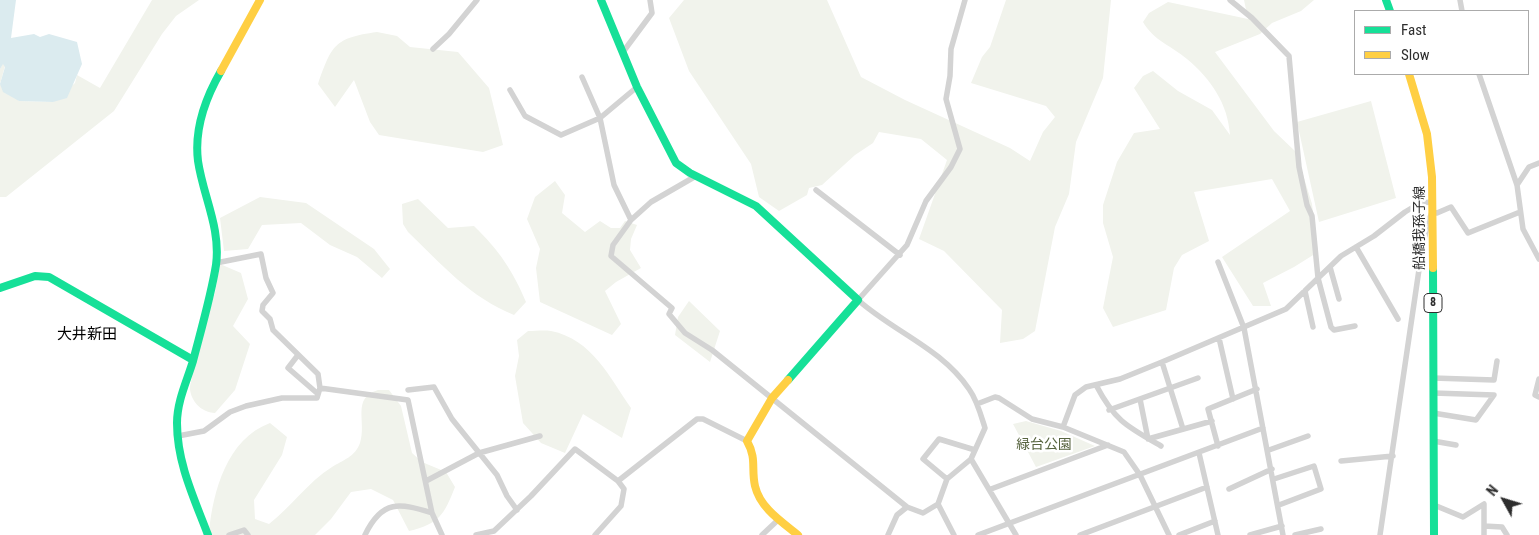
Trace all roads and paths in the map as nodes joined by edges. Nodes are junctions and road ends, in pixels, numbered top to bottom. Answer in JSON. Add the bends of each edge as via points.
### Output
{"nodes":[{"id":1,"x":260,"y":0,"type":"edge"},
{"id":2,"x":477,"y":0,"type":"edge"},
{"id":3,"x":602,"y":0,"type":"edge"},
{"id":4,"x":650,"y":0,"type":"edge"},
{"id":5,"x":965,"y":0,"type":"edge"},
{"id":6,"x":1230,"y":0,"type":"edge"},
{"id":7,"x":433,"y":49,"type":"dead end"},
{"id":8,"x":623,"y":52,"type":"junction"},
{"id":9,"x":1409,"y":75,"type":"edge"},
{"id":10,"x":1479,"y":75,"type":"edge"},
{"id":11,"x":582,"y":77,"type":"dead end"},
{"id":12,"x":637,"y":87,"type":"junction"},
{"id":13,"x":510,"y":90,"type":"dead end"},
{"id":14,"x":600,"y":118,"type":"junction"},
{"id":15,"x":1539,"y":163,"type":"edge"},
{"id":16,"x":696,"y":176,"type":"junction"},
{"id":17,"x":1517,"y":185,"type":"junction"},
{"id":18,"x":816,"y":190,"type":"dead end"},
{"id":19,"x":1432,"y":202,"type":"junction"},
{"id":20,"x":1432,"y":212,"type":"junction"},
{"id":21,"x":1520,"y":212,"type":"junction"},
{"id":22,"x":631,"y":220,"type":"junction"},
{"id":23,"x":1356,"y":247,"type":"junction"},
{"id":24,"x":900,"y":255,"type":"junction"},
{"id":25,"x":1539,"y":258,"type":"edge"},
{"id":26,"x":1218,"y":262,"type":"dead end"},
{"id":27,"x":216,"y":264,"type":"junction"},
{"id":28,"x":1330,"y":267,"type":"junction"},
{"id":29,"x":1318,"y":278,"type":"junction"},
{"id":30,"x":0,"y":288,"type":"edge"},
{"id":31,"x":1305,"y":291,"type":"junction"},
{"id":32,"x":1339,"y":299,"type":"dead end"},
{"id":33,"x":858,"y":300,"type":"junction"},
{"id":34,"x":1398,"y":319,"type":"dead end"},
{"id":35,"x":1354,"y":326,"type":"dead end"},
{"id":36,"x":1313,"y":327,"type":"dead end"},
{"id":37,"x":1244,"y":328,"type":"junction"},
{"id":38,"x":1219,"y":338,"type":"junction"},
{"id":39,"x":298,"y":355,"type":"junction"},
{"id":40,"x":193,"y":360,"type":"junction"},
{"id":41,"x":1497,"y":361,"type":"dead end"},
{"id":42,"x":1162,"y":362,"type":"junction"},
{"id":43,"x":1198,"y":378,"type":"dead end"},
{"id":44,"x":1433,"y":378,"type":"junction"},
{"id":45,"x":1539,"y":379,"type":"edge"},
{"id":46,"x":1096,"y":385,"type":"junction"},
{"id":47,"x":1171,"y":388,"type":"junction"},
{"id":48,"x":408,"y":390,"type":"dead end"},
{"id":49,"x":1257,"y":390,"type":"junction"},
{"id":50,"x":319,"y":391,"type":"junction"},
{"id":51,"x":1433,"y":393,"type":"junction"},
{"id":52,"x":1539,"y":397,"type":"edge"},
{"id":53,"x":772,"y":398,"type":"junction"},
{"id":54,"x":1140,"y":399,"type":"junction"},
{"id":55,"x":1233,"y":399,"type":"junction"},
{"id":56,"x":977,"y":404,"type":"junction"},
{"id":57,"x":1110,"y":410,"type":"junction"},
{"id":58,"x":1433,"y":413,"type":"junction"},
{"id":59,"x":1212,"y":422,"type":"junction"},
{"id":60,"x":1063,"y":427,"type":"junction"},
{"id":61,"x":1264,"y":428,"type":"junction"},
{"id":62,"x":1183,"y":429,"type":"junction"},
{"id":63,"x":178,"y":436,"type":"junction"},
{"id":64,"x":540,"y":436,"type":"dead end"},
{"id":65,"x":1308,"y":436,"type":"dead end"},
{"id":66,"x":1148,"y":438,"type":"junction"},
{"id":67,"x":746,"y":441,"type":"junction"},
{"id":68,"x":1433,"y":441,"type":"junction"},
{"id":69,"x":1108,"y":445,"type":"junction"},
{"id":70,"x":1456,"y":445,"type":"dead end"},
{"id":71,"x":1161,"y":446,"type":"dead end"},
{"id":72,"x":1218,"y":446,"type":"junction"},
{"id":73,"x":975,"y":450,"type":"junction"},
{"id":74,"x":1269,"y":450,"type":"junction"},
{"id":75,"x":479,"y":452,"type":"junction"},
{"id":76,"x":1199,"y":454,"type":"junction"},
{"id":77,"x":1393,"y":456,"type":"junction"},
{"id":78,"x":971,"y":458,"type":"junction"},
{"id":79,"x":1340,"y":461,"type":"dead end"},
{"id":80,"x":1272,"y":469,"type":"junction"},
{"id":81,"x":1140,"y":475,"type":"junction"},
{"id":82,"x":947,"y":479,"type":"junction"},
{"id":83,"x":1274,"y":479,"type":"junction"},
{"id":84,"x":426,"y":480,"type":"junction"},
{"id":85,"x":618,"y":480,"type":"junction"},
{"id":86,"x":1207,"y":487,"type":"junction"},
{"id":87,"x":1229,"y":489,"type":"dead end"},
{"id":88,"x":991,"y":490,"type":"junction"},
{"id":89,"x":938,"y":504,"type":"junction"},
{"id":90,"x":1279,"y":505,"type":"junction"},
{"id":91,"x":1434,"y":505,"type":"junction"},
{"id":92,"x":1155,"y":506,"type":"junction"},
{"id":93,"x":907,"y":507,"type":"junction"},
{"id":94,"x":517,"y":510,"type":"junction"},
{"id":95,"x":432,"y":513,"type":"junction"},
{"id":96,"x":779,"y":519,"type":"junction"},
{"id":97,"x":1215,"y":521,"type":"junction"},
{"id":98,"x":1010,"y":524,"type":"junction"},
{"id":99,"x":1282,"y":526,"type":"junction"},
{"id":100,"x":1484,"y":526,"type":"junction"},
{"id":101,"x":1321,"y":529,"type":"dead end"},
{"id":102,"x":208,"y":535,"type":"edge"},
{"id":103,"x":229,"y":535,"type":"edge"},
{"id":104,"x":248,"y":535,"type":"edge"},
{"id":105,"x":365,"y":535,"type":"edge"},
{"id":106,"x":442,"y":535,"type":"edge"},
{"id":107,"x":476,"y":535,"type":"edge"},
{"id":108,"x":596,"y":535,"type":"edge"},
{"id":109,"x":762,"y":535,"type":"edge"},
{"id":110,"x":798,"y":535,"type":"edge"},
{"id":111,"x":888,"y":535,"type":"edge"},
{"id":112,"x":954,"y":535,"type":"edge"},
{"id":113,"x":978,"y":535,"type":"edge"},
{"id":114,"x":1016,"y":535,"type":"edge"},
{"id":115,"x":1080,"y":535,"type":"edge"},
{"id":116,"x":1169,"y":535,"type":"edge"},
{"id":117,"x":1179,"y":535,"type":"edge"},
{"id":118,"x":1218,"y":535,"type":"edge"},
{"id":119,"x":1250,"y":535,"type":"edge"},
{"id":120,"x":1283,"y":535,"type":"edge"},
{"id":121,"x":1295,"y":535,"type":"edge"},
{"id":122,"x":1380,"y":535,"type":"edge"},
{"id":123,"x":1434,"y":535,"type":"edge"},
{"id":124,"x":1484,"y":535,"type":"edge"},
{"id":125,"x":1507,"y":535,"type":"edge"}],
"edges":[{"from":1,"to":27,"type":"street","via":[[208,93],[199,126],[198,160],[217,233]]},
{"from":2,"to":7,"type":"street"},
{"from":3,"to":8,"type":"street"},
{"from":4,"to":8,"type":"street","via":[[652,13]]},
{"from":5,"to":24,"type":"street","via":[[951,48],[946,99],[960,148],[951,167],[926,201]]},
{"from":6,"to":29,"type":"street","via":[[1289,56],[1299,166],[1312,216]]},
{"from":8,"to":12,"type":"street"},
{"from":9,"to":19,"type":"street","name":"船橋我孫子線","number":"8","via":[[1427,134]]},
{"from":10,"to":17,"type":"street"},
{"from":11,"to":14,"type":"street"},
{"from":12,"to":14,"type":"street"},
{"from":12,"to":16,"type":"street","via":[[676,163]]},
{"from":13,"to":14,"type":"street","via":[[525,116],[561,135]]},
{"from":14,"to":22,"type":"street","via":[[614,185]]},
{"from":15,"to":17,"type":"street","via":[[1530,167]]},
{"from":16,"to":22,"type":"street","via":[[652,202]]},
{"from":16,"to":33,"type":"street","via":[[756,206]]},
{"from":17,"to":21,"type":"street"},
{"from":18,"to":24,"type":"street"},
{"from":19,"to":20,"type":"street","name":"船橋我孫子線","number":"8"},
{"from":19,"to":23,"type":"street","via":[[1420,203]]},
{"from":20,"to":21,"type":"street","via":[[1451,207],[1468,233]]},
{"from":20,"to":44,"type":"street","name":"船橋我孫子線","number":"8"},
{"from":20,"to":77,"type":"street","via":[[1421,256]]},
{"from":21,"to":25,"type":"street","via":[[1523,229]]},
{"from":22,"to":53,"type":"street","via":[[613,245],[611,256],[672,308],[669,314],[685,333],[712,350]]},
{"from":23,"to":28,"type":"street"},
{"from":23,"to":34,"type":"street"},
{"from":24,"to":33,"type":"street"},
{"from":26,"to":37,"type":"street"},
{"from":27,"to":39,"type":"street","via":[[261,254],[273,293],[262,311],[270,319],[273,330]]},
{"from":27,"to":40,"type":"street"},
{"from":28,"to":29,"type":"street"},
{"from":28,"to":32,"type":"street"},
{"from":29,"to":31,"type":"street"},
{"from":29,"to":35,"type":"street","via":[[1331,327],[1334,330]]},
{"from":30,"to":40,"type":"street","via":[[35,276],[49,277]]},
{"from":31,"to":36,"type":"street"},
{"from":31,"to":37,"type":"street","via":[[1286,309]]},
{"from":33,"to":53,"type":"street"},
{"from":33,"to":56,"type":"street","via":[[945,361],[970,390]]},
{"from":37,"to":38,"type":"street"},
{"from":37,"to":49,"type":"street"},
{"from":38,"to":42,"type":"street"},
{"from":38,"to":55,"type":"street"},
{"from":39,"to":50,"type":"street","via":[[318,374]]},
{"from":39,"to":50,"type":"street","via":[[288,368]]},
{"from":40,"to":63,"type":"street","via":[[179,405]]},
{"from":41,"to":44,"type":"street","via":[[1494,380]]},
{"from":42,"to":46,"type":"street"},
{"from":42,"to":47,"type":"street"},
{"from":43,"to":47,"type":"street"},
{"from":44,"to":51,"type":"street","name":"船橋我孫子線","number":"8"},
{"from":45,"to":52,"type":"street","via":[[1535,396]]},
{"from":46,"to":57,"type":"street"},
{"from":46,"to":60,"type":"street","via":[[1086,387],[1076,395]]},
{"from":47,"to":54,"type":"street"},
{"from":47,"to":62,"type":"street"},
{"from":48,"to":75,"type":"street","via":[[434,387],[452,419]]},
{"from":49,"to":55,"type":"street"},
{"from":49,"to":61,"type":"street"},
{"from":50,"to":63,"type":"street","via":[[317,398],[282,398],[246,406],[230,412],[204,431]]},
{"from":50,"to":84,"type":"street","via":[[408,400]]},
{"from":51,"to":58,"type":"street","name":"船橋我孫子線","number":"8"},
{"from":51,"to":58,"type":"street","via":[[1494,395],[1476,420]]},
{"from":53,"to":67,"type":"street"},
{"from":53,"to":93,"type":"street"},
{"from":54,"to":57,"type":"street"},
{"from":54,"to":66,"type":"street"},
{"from":55,"to":59,"type":"street","via":[[1208,409]]},
{"from":56,"to":60,"type":"street","via":[[999,398],[1032,419]]},
{"from":56,"to":73,"type":"street","via":[[985,428]]},
{"from":57,"to":66,"type":"street","via":[[1124,425]]},
{"from":58,"to":68,"type":"street","name":"船橋我孫子線","number":"8"},
{"from":59,"to":62,"type":"street"},
{"from":59,"to":72,"type":"street"},
{"from":60,"to":69,"type":"street"},
{"from":61,"to":72,"type":"street"},
{"from":61,"to":74,"type":"street"},
{"from":62,"to":66,"type":"street"},
{"from":63,"to":102,"type":"street","via":[[180,460]]},
{"from":64,"to":75,"type":"street"},
{"from":65,"to":74,"type":"street"},
{"from":66,"to":71,"type":"street"},
{"from":67,"to":85,"type":"street","via":[[702,418],[697,419]]},
{"from":67,"to":96,"type":"street","via":[[755,455],[758,493]]},
{"from":68,"to":70,"type":"street"},
{"from":68,"to":91,"type":"street","name":"船橋我孫子線","number":"8"},
{"from":69,"to":81,"type":"street","via":[[1124,452]]},
{"from":69,"to":88,"type":"street"},
{"from":72,"to":76,"type":"street"},
{"from":73,"to":78,"type":"street"},
{"from":73,"to":82,"type":"street","via":[[939,439],[923,459]]},
{"from":74,"to":80,"type":"street"},
{"from":75,"to":84,"type":"street"},
{"from":75,"to":94,"type":"street","via":[[497,474]]},
{"from":76,"to":81,"type":"street"},
{"from":76,"to":86,"type":"street"},
{"from":77,"to":79,"type":"street"},
{"from":77,"to":122,"type":"street"},
{"from":78,"to":82,"type":"street"},
{"from":78,"to":88,"type":"street"},
{"from":80,"to":83,"type":"street"},
{"from":80,"to":87,"type":"street"},
{"from":81,"to":92,"type":"street"},
{"from":81,"to":98,"type":"street"},
{"from":82,"to":89,"type":"street"},
{"from":83,"to":90,"type":"street"},
{"from":83,"to":90,"type":"street","via":[[1314,466],[1321,489]]},
{"from":84,"to":95,"type":"street"},
{"from":85,"to":94,"type":"street","via":[[575,449]]},
{"from":85,"to":108,"type":"street","via":[[624,489],[621,506]]},
{"from":86,"to":92,"type":"street"},
{"from":86,"to":97,"type":"street"},
{"from":88,"to":98,"type":"street"},
{"from":89,"to":93,"type":"street","via":[[923,513]]},
{"from":89,"to":112,"type":"street"},
{"from":90,"to":99,"type":"street"},
{"from":91,"to":100,"type":"street","via":[[1463,516],[1484,504]]},
{"from":91,"to":123,"type":"street","name":"船橋我孫子線","number":"8"},
{"from":92,"to":115,"type":"street"},
{"from":92,"to":116,"type":"street"},
{"from":93,"to":111,"type":"street","via":[[897,515]]},
{"from":94,"to":107,"type":"street","via":[[494,531]]},
{"from":95,"to":105,"type":"street","via":[[404,504],[386,509],[372,520]]},
{"from":95,"to":106,"type":"street"},
{"from":96,"to":109,"type":"street"},
{"from":96,"to":110,"type":"street"},
{"from":97,"to":117,"type":"street"},
{"from":97,"to":118,"type":"street"},
{"from":98,"to":113,"type":"street"},
{"from":98,"to":114,"type":"street"},
{"from":99,"to":119,"type":"street"},
{"from":99,"to":120,"type":"street"},
{"from":100,"to":124,"type":"street"},
{"from":100,"to":125,"type":"street","via":[[1502,527]]},
{"from":101,"to":121,"type":"street"},
{"from":103,"to":104,"type":"street","via":[[244,530]]}]}
